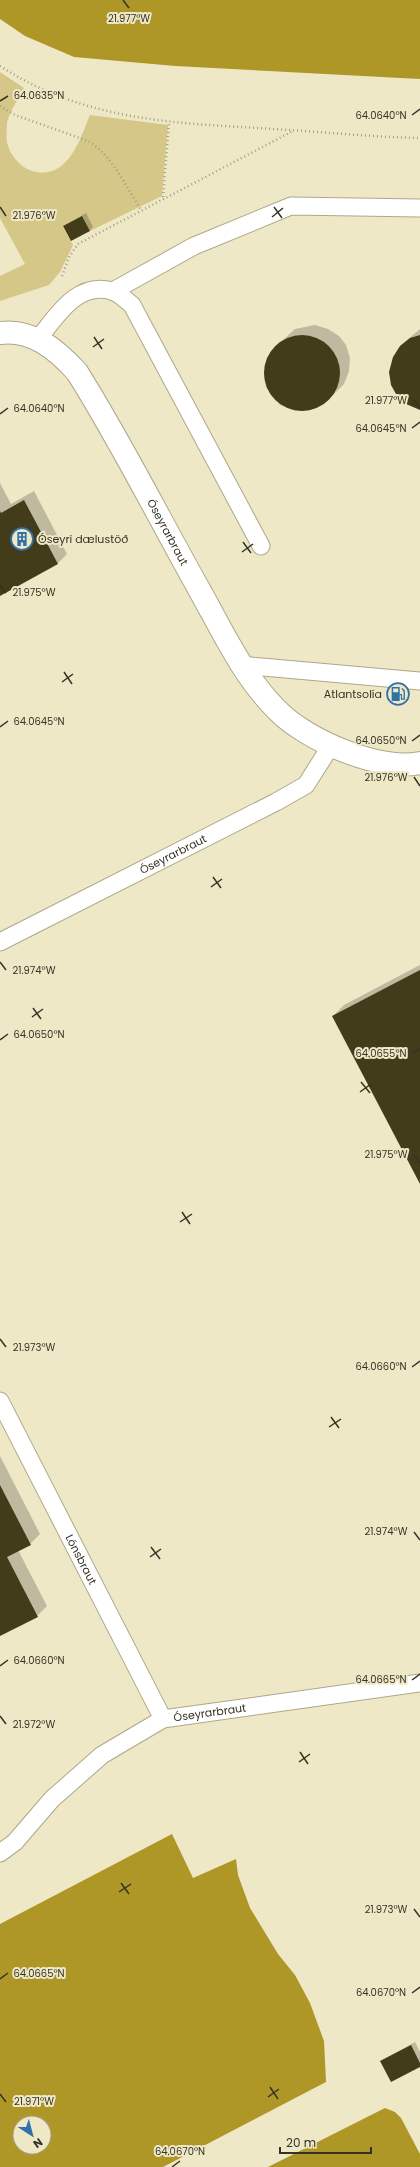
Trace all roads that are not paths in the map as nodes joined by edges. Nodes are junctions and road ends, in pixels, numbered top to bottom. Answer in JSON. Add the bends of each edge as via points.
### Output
{"nodes":[{"id":1,"x":420,"y":208,"type":"edge"},
{"id":2,"x":113,"y":291,"type":"junction"},
{"id":3,"x":0,"y":333,"type":"edge"},
{"id":4,"x":38,"y":339,"type":"junction"},
{"id":5,"x":261,"y":546,"type":"dead end"},
{"id":6,"x":240,"y":665,"type":"junction"},
{"id":7,"x":420,"y":681,"type":"edge"},
{"id":8,"x":330,"y":747,"type":"junction"},
{"id":9,"x":420,"y":763,"type":"edge"},
{"id":10,"x":0,"y":942,"type":"edge"},
{"id":11,"x":0,"y":1401,"type":"edge"},
{"id":12,"x":420,"y":1683,"type":"edge"},
{"id":13,"x":163,"y":1718,"type":"junction"},
{"id":14,"x":0,"y":1854,"type":"edge"}],
"edges":[{"from":1,"to":2,"type":"lane","via":[[291,206],[194,246]]},
{"from":2,"to":4,"type":"lane","via":[[89,290],[69,301]]},
{"from":2,"to":5,"type":"lane","via":[[132,305],[139,316]]},
{"from":3,"to":4,"type":"street","name":"Óseyrarbraut","via":[[24,333]]},
{"from":4,"to":6,"type":"street","name":"Óseyrarbraut","via":[[63,357],[77,372]]},
{"from":6,"to":7,"type":"lane"},
{"from":6,"to":8,"type":"street","name":"Óseyrarbraut","via":[[277,710],[301,730]]},
{"from":8,"to":9,"type":"street","name":"Óseyrarbraut","via":[[385,762]]},
{"from":8,"to":10,"type":"lane","name":"Óseyrarbraut","via":[[306,785]]},
{"from":11,"to":13,"type":"lane","name":"Lónsbraut"},
{"from":12,"to":13,"type":"lane","name":"Óseyrarbraut"},
{"from":13,"to":14,"type":"lane","name":"Óseyrarbraut","via":[[102,1755],[52,1799],[15,1842]]}]}
